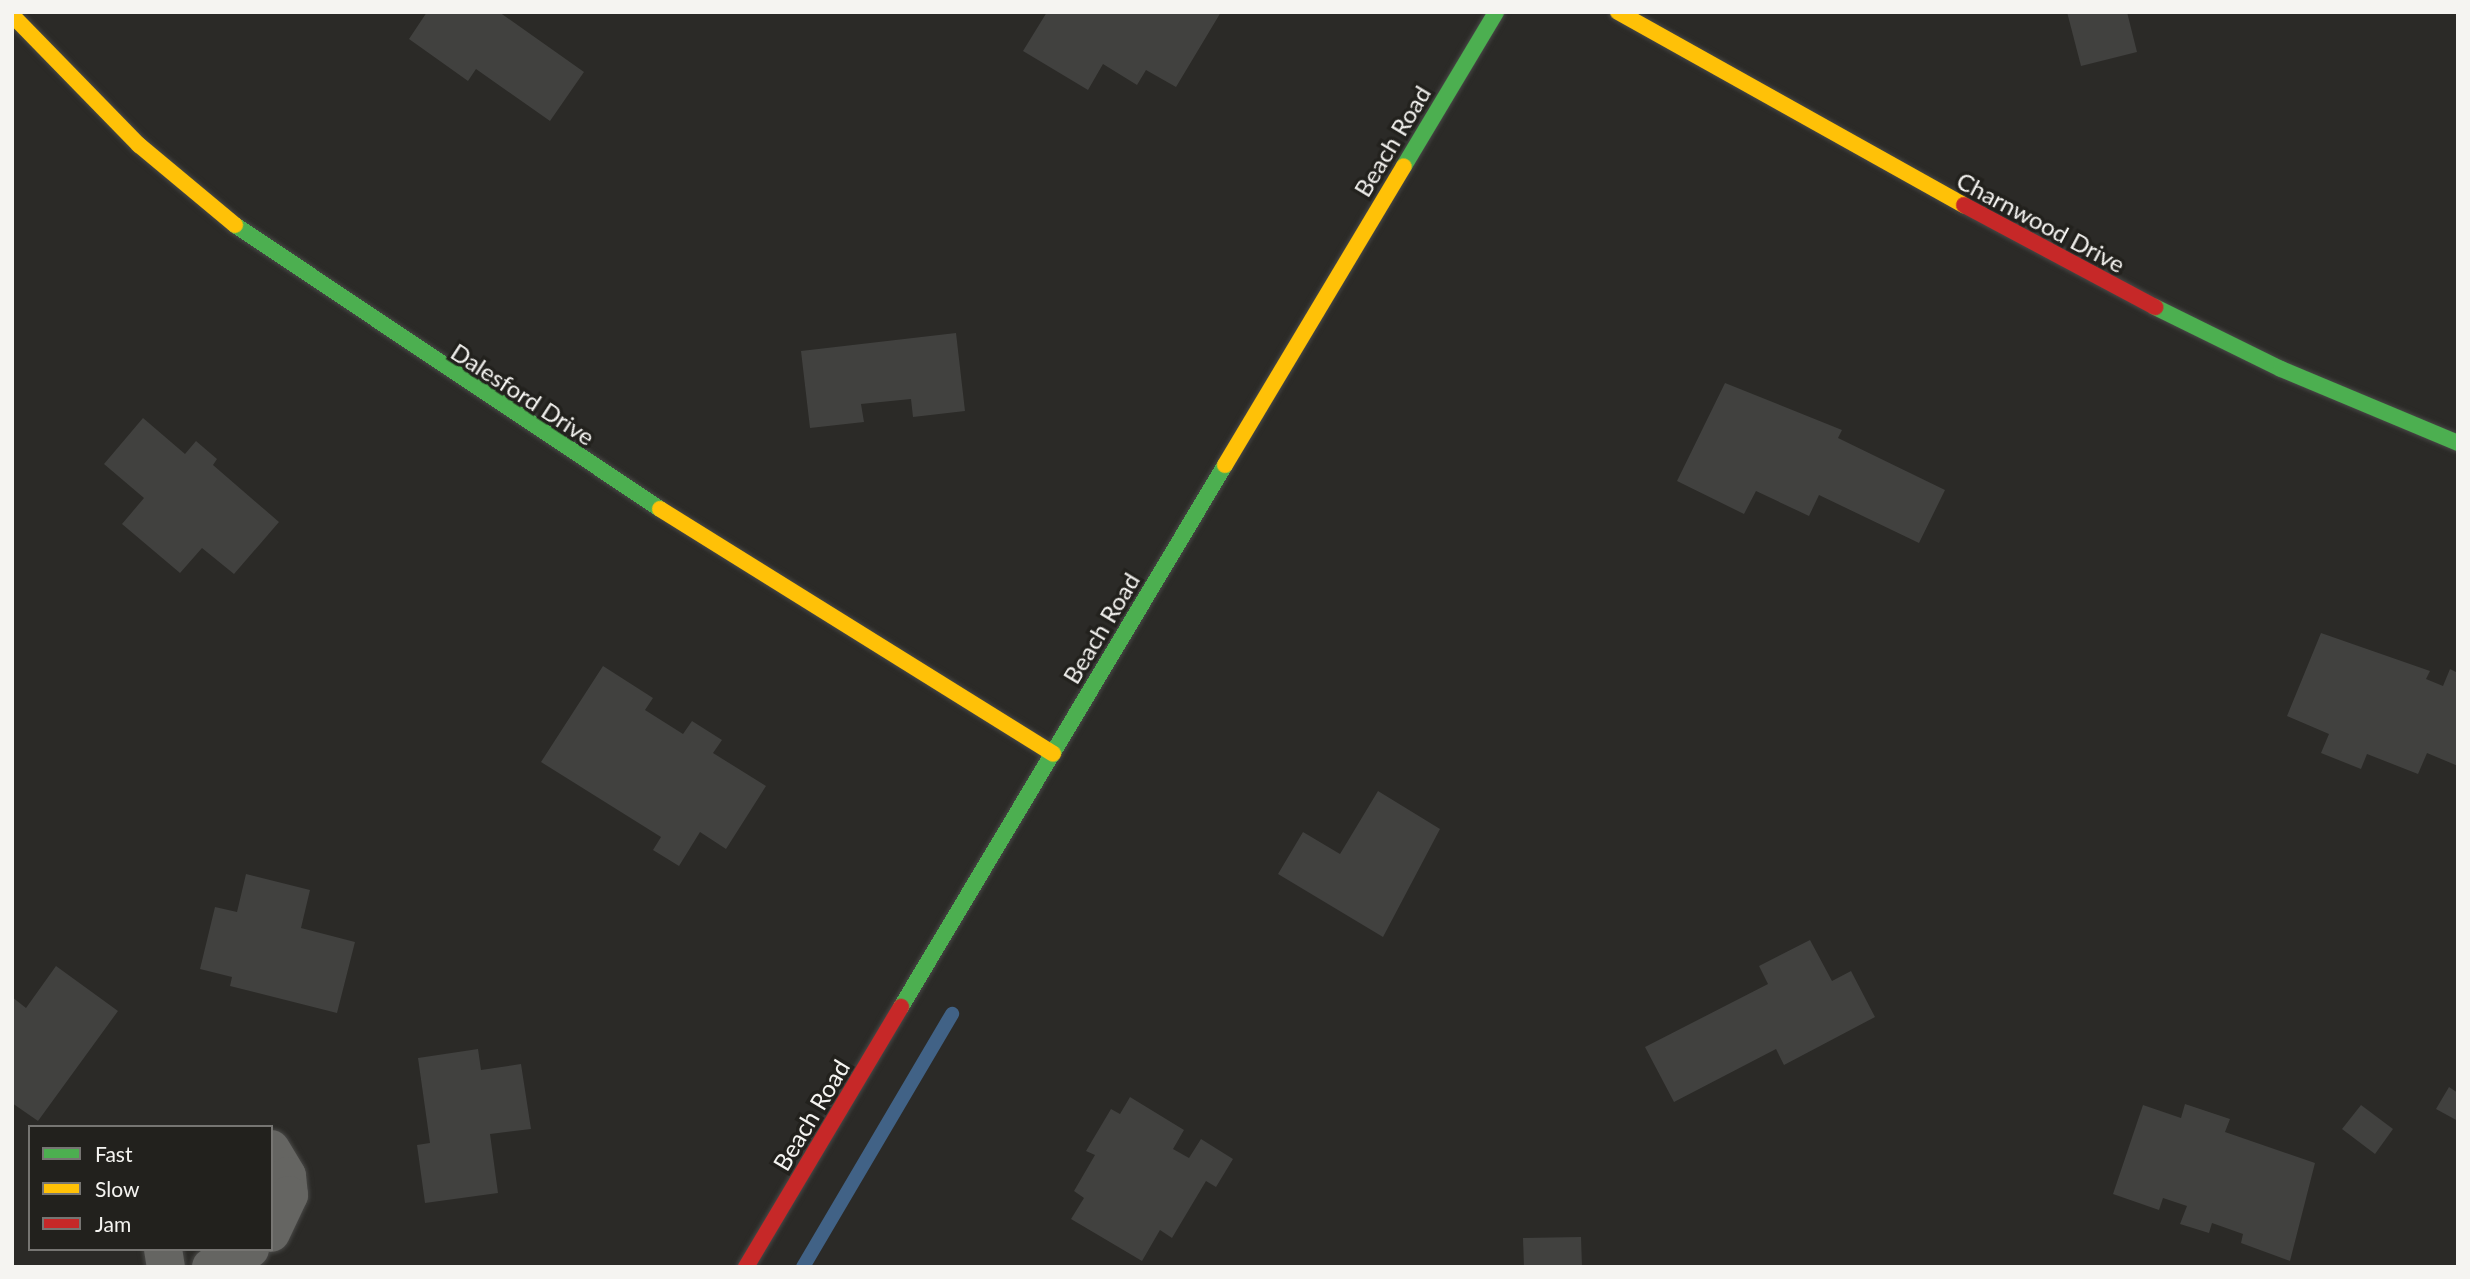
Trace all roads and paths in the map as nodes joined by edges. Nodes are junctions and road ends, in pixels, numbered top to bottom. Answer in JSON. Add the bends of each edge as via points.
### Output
{"nodes":[{"id":1,"x":1496,"y":12,"type":"edge"},
{"id":2,"x":1618,"y":12,"type":"edge"},
{"id":3,"x":12,"y":15,"type":"edge"},
{"id":4,"x":2458,"y":443,"type":"edge"},
{"id":5,"x":1052,"y":754,"type":"junction"},
{"id":6,"x":273,"y":1152,"type":"edge"},
{"id":7,"x":273,"y":1229,"type":"edge"},
{"id":8,"x":246,"y":1251,"type":"edge"},
{"id":9,"x":211,"y":1267,"type":"edge"},
{"id":10,"x":746,"y":1267,"type":"edge"}],
"edges":[{"from":1,"to":5,"type":"street","name":"Beach Road"},
{"from":2,"to":4,"type":"street","name":"Charnwood Drive","via":[[2085,273],[2281,369]]},
{"from":3,"to":5,"type":"street","name":"Dalesford Drive","via":[[139,145],[246,234],[533,429]]},
{"from":5,"to":10,"type":"street","name":"Beach Road"},
{"from":6,"to":7,"type":"street","via":[[287,1175],[289,1195]]},
{"from":8,"to":9,"type":"street"}]}
